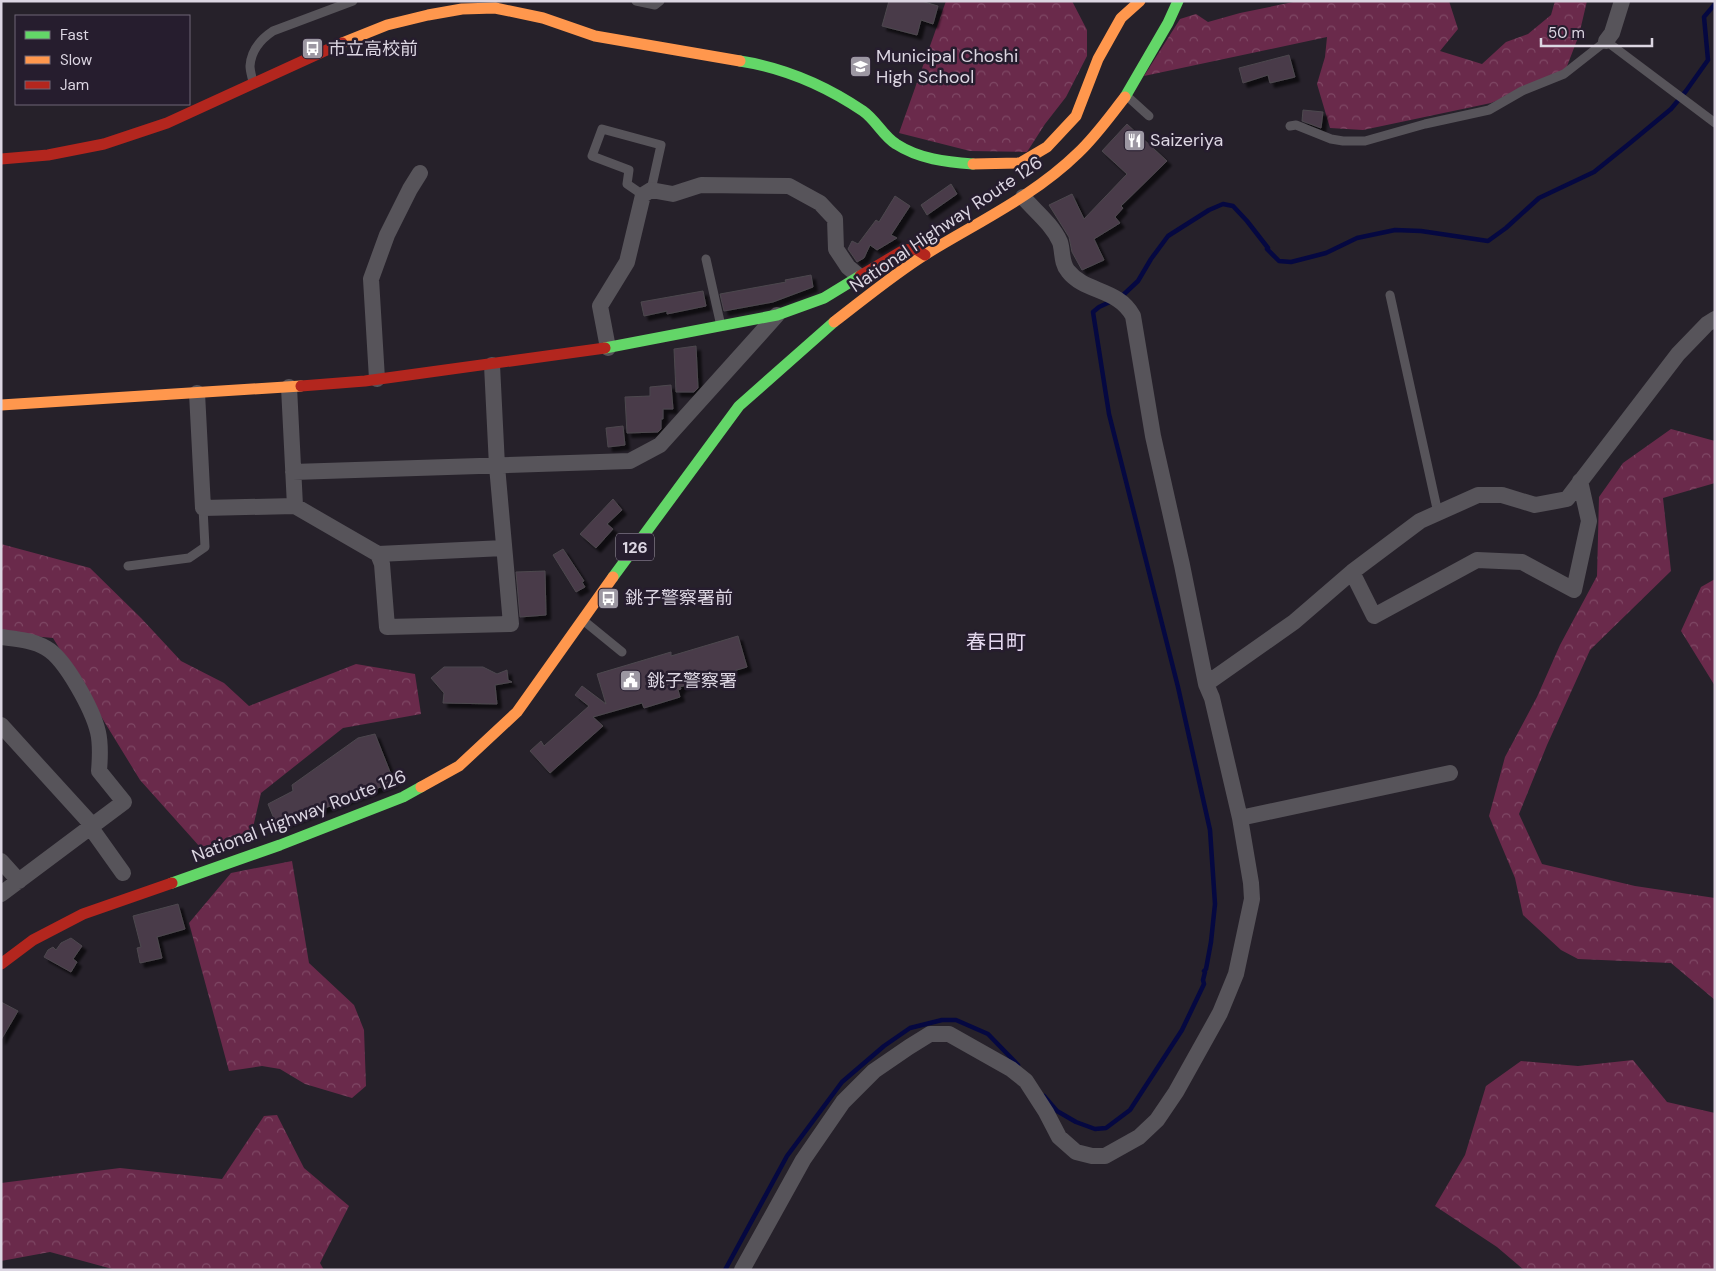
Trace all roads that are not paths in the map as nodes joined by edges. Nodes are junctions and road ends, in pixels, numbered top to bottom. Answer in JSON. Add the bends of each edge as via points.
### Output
{"nodes":[{"id":1,"x":353,"y":1,"type":"edge"},
{"id":2,"x":636,"y":1,"type":"edge"},
{"id":3,"x":660,"y":1,"type":"edge"},
{"id":4,"x":1140,"y":1,"type":"edge"},
{"id":5,"x":1178,"y":1,"type":"edge"},
{"id":6,"x":1622,"y":1,"type":"edge"},
{"id":7,"x":1606,"y":41,"type":"junction"},
{"id":8,"x":254,"y":85,"type":"junction"},
{"id":9,"x":1126,"y":95,"type":"junction"},
{"id":10,"x":1149,"y":116,"type":"dead end"},
{"id":11,"x":1715,"y":123,"type":"edge"},
{"id":12,"x":1290,"y":126,"type":"dead end"},
{"id":13,"x":1,"y":159,"type":"edge"},
{"id":14,"x":420,"y":173,"type":"dead end"},
{"id":15,"x":647,"y":193,"type":"junction"},
{"id":16,"x":1023,"y":197,"type":"junction"},
{"id":17,"x":925,"y":255,"type":"junction"},
{"id":18,"x":706,"y":259,"type":"dead end"},
{"id":19,"x":860,"y":277,"type":"junction"},
{"id":20,"x":1390,"y":295,"type":"dead end"},
{"id":21,"x":777,"y":315,"type":"junction"},
{"id":22,"x":1715,"y":319,"type":"edge"},
{"id":23,"x":721,"y":326,"type":"junction"},
{"id":24,"x":608,"y":348,"type":"junction"},
{"id":25,"x":492,"y":366,"type":"junction"},
{"id":26,"x":377,"y":379,"type":"junction"},
{"id":27,"x":289,"y":387,"type":"junction"},
{"id":28,"x":197,"y":393,"type":"junction"},
{"id":29,"x":1,"y":405,"type":"edge"},
{"id":30,"x":497,"y":466,"type":"junction"},
{"id":31,"x":293,"y":472,"type":"junction"},
{"id":32,"x":1580,"y":481,"type":"junction"},
{"id":33,"x":295,"y":506,"type":"junction"},
{"id":34,"x":203,"y":508,"type":"junction"},
{"id":35,"x":1438,"y":513,"type":"junction"},
{"id":36,"x":504,"y":548,"type":"junction"},
{"id":37,"x":378,"y":554,"type":"junction"},
{"id":38,"x":128,"y":566,"type":"dead end"},
{"id":39,"x":1352,"y":572,"type":"junction"},
{"id":40,"x":582,"y":620,"type":"junction"},
{"id":41,"x":1,"y":637,"type":"edge"},
{"id":42,"x":622,"y":652,"type":"dead end"},
{"id":43,"x":1206,"y":684,"type":"junction"},
{"id":44,"x":1,"y":724,"type":"edge"},
{"id":45,"x":1450,"y":773,"type":"dead end"},
{"id":46,"x":1240,"y":818,"type":"junction"},
{"id":47,"x":92,"y":827,"type":"junction"},
{"id":48,"x":1,"y":861,"type":"edge"},
{"id":49,"x":123,"y":873,"type":"dead end"},
{"id":50,"x":19,"y":881,"type":"junction"},
{"id":51,"x":1,"y":894,"type":"edge"},
{"id":52,"x":1,"y":964,"type":"edge"},
{"id":53,"x":742,"y":1270,"type":"edge"}],
"edges":[{"from":1,"to":8,"type":"lane","via":[[274,31],[262,39],[253,54],[250,68]]},
{"from":2,"to":3,"type":"lane","via":[[655,5]]},
{"from":4,"to":8,"type":"main road","via":[[1121,18],[1098,59],[1076,116],[1047,147],[1020,162],[972,164],[931,160],[895,144],[866,113],[826,88],[791,74],[748,62],[595,36],[503,8],[462,9],[387,25]]},
{"from":5,"to":9,"type":"main road","name":"National Highway Route 126","number":"126"},
{"from":6,"to":7,"type":"street"},
{"from":7,"to":11,"type":"lane"},
{"from":7,"to":12,"type":"lane","via":[[1564,74],[1522,91],[1489,110],[1365,141],[1332,139],[1296,125]]},
{"from":8,"to":13,"type":"main road","via":[[167,123],[104,144],[48,155]]},
{"from":9,"to":10,"type":"lane"},
{"from":9,"to":16,"type":"main road","name":"National Highway Route 126","number":"126","via":[[1078,153]]},
{"from":14,"to":26,"type":"street","via":[[387,235],[371,279]]},
{"from":15,"to":15,"type":"lane","via":[[661,145],[602,129],[592,156],[629,170],[627,184]]},
{"from":15,"to":19,"type":"street","via":[[673,194],[701,185],[789,186],[820,203],[835,219],[836,249],[848,267]]},
{"from":15,"to":24,"type":"street","via":[[627,262],[600,306]]},
{"from":16,"to":17,"type":"main road","name":"National Highway Route 126","number":"126"},
{"from":16,"to":43,"type":"street","via":[[1047,222],[1060,242],[1068,271],[1080,281],[1114,296],[1128,307],[1133,316],[1154,436]]},
{"from":17,"to":19,"type":"main road","via":[[916,249],[904,250]]},
{"from":17,"to":40,"type":"main road","name":"National Highway Route 126","number":"126","via":[[825,329],[738,406]]},
{"from":18,"to":23,"type":"lane"},
{"from":19,"to":21,"type":"main road","via":[[824,298]]},
{"from":20,"to":35,"type":"lane"},
{"from":21,"to":23,"type":"main road"},
{"from":21,"to":30,"type":"street","via":[[660,445],[630,461]]},
{"from":22,"to":32,"type":"street","via":[[1706,324],[1678,354]]},
{"from":23,"to":24,"type":"main road"},
{"from":24,"to":25,"type":"main road"},
{"from":25,"to":26,"type":"main road"},
{"from":25,"to":30,"type":"street"},
{"from":26,"to":27,"type":"main road"},
{"from":27,"to":28,"type":"main road"},
{"from":27,"to":31,"type":"street"},
{"from":28,"to":29,"type":"main road"},
{"from":28,"to":34,"type":"street"},
{"from":30,"to":31,"type":"street"},
{"from":30,"to":36,"type":"street"},
{"from":31,"to":33,"type":"street"},
{"from":32,"to":35,"type":"street","via":[[1566,499],[1535,504],[1502,495],[1478,495]]},
{"from":32,"to":39,"type":"street","via":[[1589,521],[1574,590],[1522,562],[1477,560],[1374,616]]},
{"from":33,"to":34,"type":"street"},
{"from":33,"to":37,"type":"street"},
{"from":34,"to":38,"type":"lane","via":[[205,547],[189,558]]},
{"from":35,"to":39,"type":"street","via":[[1420,521]]},
{"from":36,"to":37,"type":"street"},
{"from":36,"to":37,"type":"street","via":[[511,624],[388,627],[382,564]]},
{"from":39,"to":43,"type":"street","via":[[1294,622]]},
{"from":40,"to":42,"type":"lane"},
{"from":40,"to":52,"type":"main road","name":"National Highway Route 126","number":"126","via":[[517,712],[459,766],[403,796],[280,845],[83,914],[33,940]]},
{"from":41,"to":47,"type":"street","via":[[47,648],[59,659],[85,699],[98,732],[98,771],[124,802]]},
{"from":43,"to":46,"type":"street"},
{"from":44,"to":47,"type":"street"},
{"from":45,"to":46,"type":"street"},
{"from":46,"to":53,"type":"street","via":[[1252,899],[1236,974],[1220,1013],[1176,1092],[1140,1137],[1105,1156],[1076,1152],[1059,1137],[1026,1081],[949,1034],[930,1034],[874,1071],[843,1102],[803,1160]]},
{"from":47,"to":49,"type":"street"},
{"from":47,"to":50,"type":"street"},
{"from":48,"to":50,"type":"street"},
{"from":50,"to":51,"type":"street"}]}
